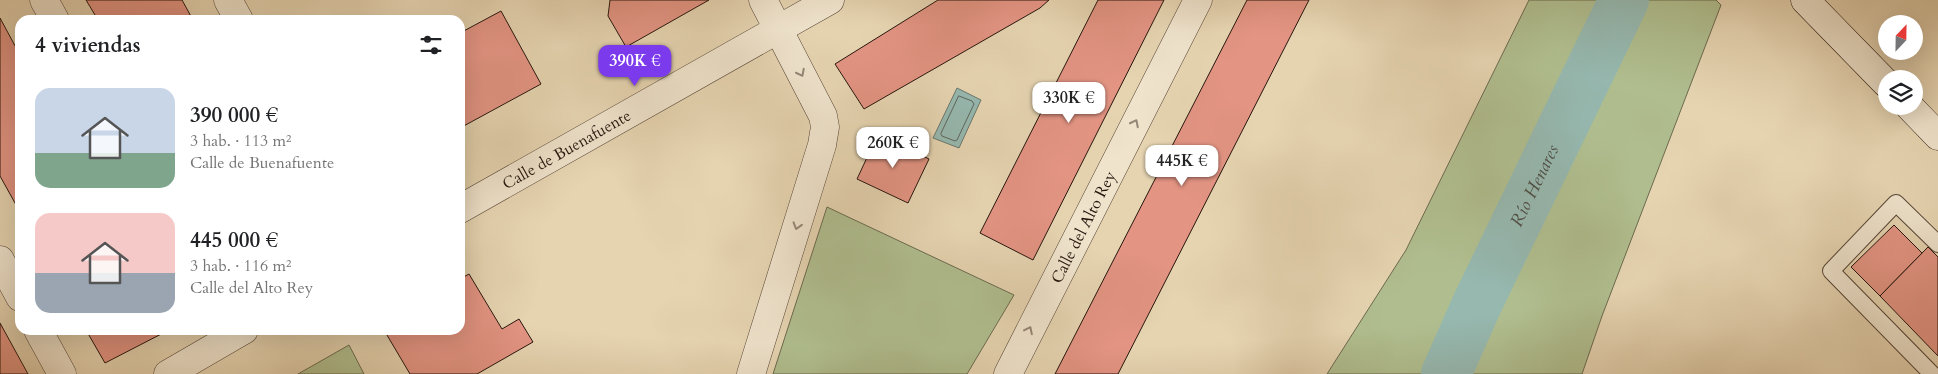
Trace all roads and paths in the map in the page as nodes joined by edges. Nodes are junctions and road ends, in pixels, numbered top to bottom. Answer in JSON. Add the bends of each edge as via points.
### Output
{"nodes":[{"id":1,"x":44,"y":0,"type":"edge"},
{"id":2,"x":228,"y":0,"type":"edge"},
{"id":3,"x":763,"y":0,"type":"edge"},
{"id":4,"x":830,"y":0,"type":"edge"},
{"id":5,"x":1198,"y":0,"type":"edge"},
{"id":6,"x":1810,"y":5,"type":"edge"},
{"id":7,"x":52,"y":15,"type":"edge"},
{"id":8,"x":236,"y":15,"type":"edge"},
{"id":9,"x":779,"y":30,"type":"junction"},
{"id":10,"x":1878,"y":75,"type":"edge"},
{"id":11,"x":1918,"y":115,"type":"edge"},
{"id":12,"x":1938,"y":136,"type":"edge"},
{"id":13,"x":465,"y":206,"type":"edge"},
{"id":14,"x":1938,"y":244,"type":"edge"},
{"id":15,"x":0,"y":260,"type":"edge"},
{"id":16,"x":15,"y":288,"type":"edge"},
{"id":17,"x":41,"y":335,"type":"edge"},
{"id":18,"x":230,"y":335,"type":"edge"},
{"id":19,"x":62,"y":374,"type":"edge"},
{"id":20,"x":168,"y":374,"type":"edge"},
{"id":21,"x":751,"y":374,"type":"edge"},
{"id":22,"x":1008,"y":374,"type":"edge"},
{"id":23,"x":1932,"y":374,"type":"edge"}],
"edges":[{"from":1,"to":7,"type":"street"},
{"from":2,"to":8,"type":"street"},
{"from":3,"to":9,"type":"street"},
{"from":4,"to":9,"type":"street","name":"Calle de Buenafuente"},
{"from":22,"to":5,"type":"street","name":"Calle del Alto Rey","one_way":true},
{"from":6,"to":10,"type":"street"},
{"from":9,"to":13,"type":"street","name":"Calle de Buenafuente"},
{"from":9,"to":21,"type":"street","one_way":true,"via":[[823,116],[824,135]]},
{"from":11,"to":12,"type":"street"},
{"from":14,"to":23,"type":"lane","via":[[1896,203],[1831,270]]},
{"from":15,"to":16,"type":"street"},
{"from":17,"to":19,"type":"street"},
{"from":18,"to":20,"type":"street"}]}
